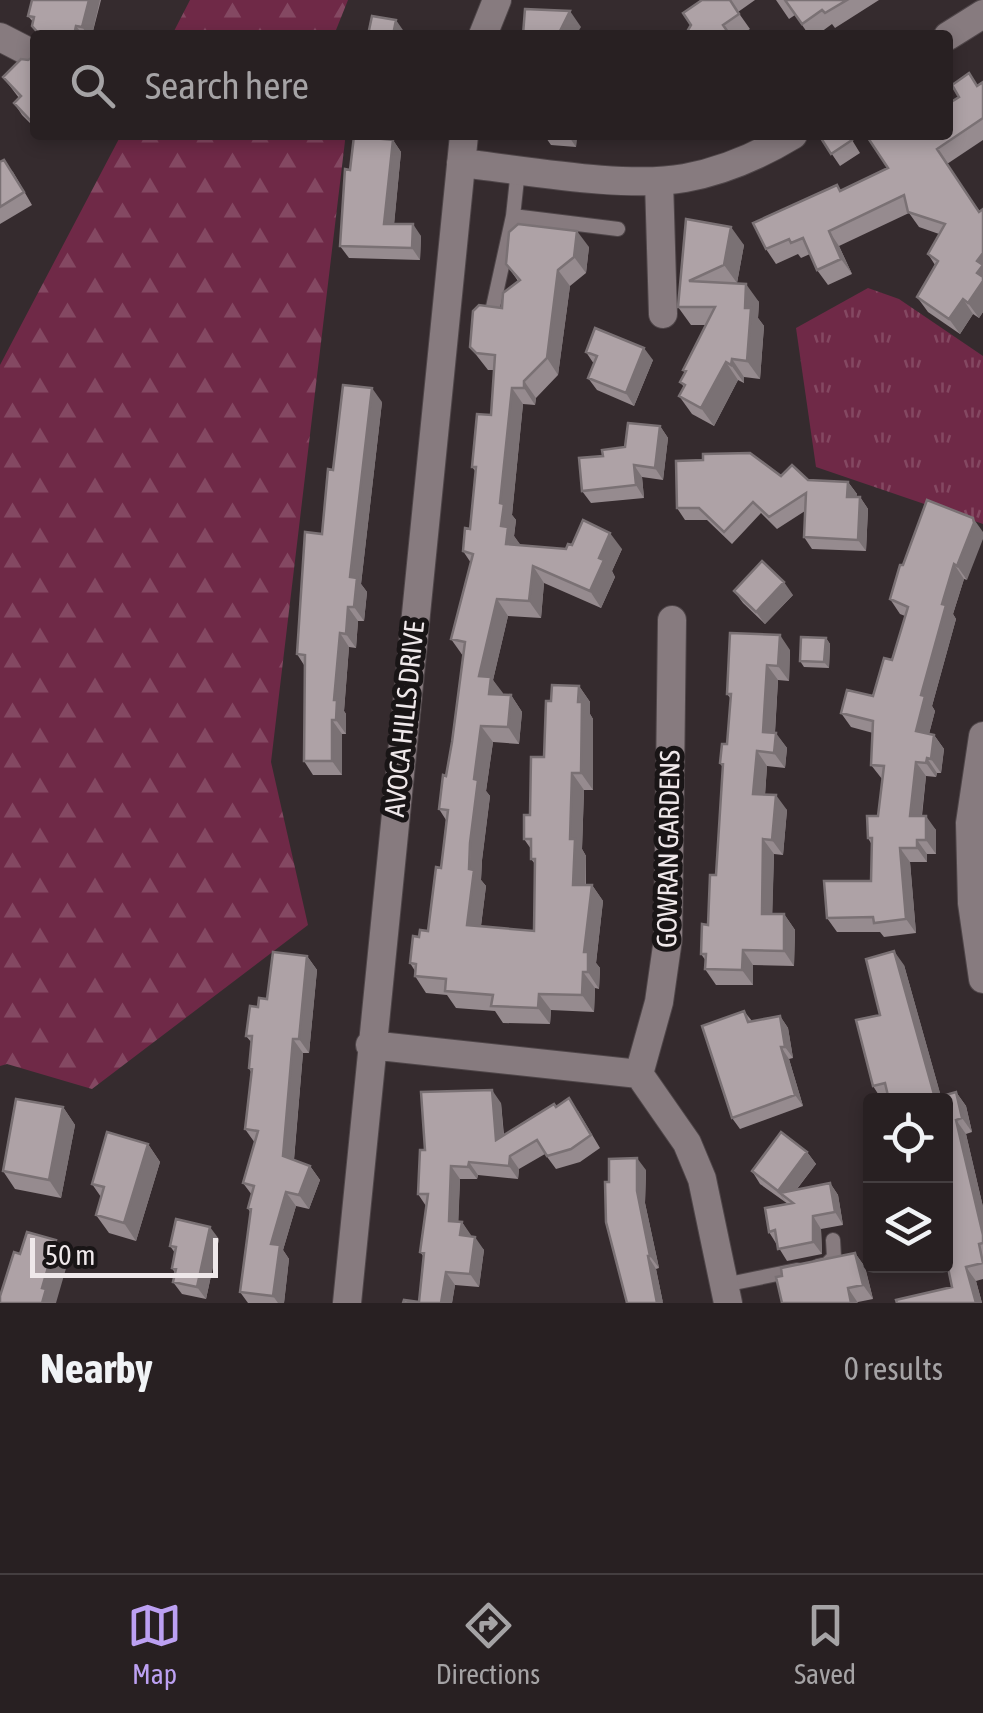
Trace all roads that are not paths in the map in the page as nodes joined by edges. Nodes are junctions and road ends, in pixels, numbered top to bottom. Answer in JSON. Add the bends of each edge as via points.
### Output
{"nodes":[{"id":1,"x":498,"y":0,"type":"edge"},
{"id":2,"x":983,"y":14,"type":"edge"},
{"id":3,"x":485,"y":30,"type":"edge"},
{"id":4,"x":953,"y":33,"type":"edge"},
{"id":5,"x":0,"y":36,"type":"edge"},
{"id":6,"x":30,"y":53,"type":"edge"},
{"id":7,"x":784,"y":140,"type":"edge"},
{"id":8,"x":462,"y":149,"type":"edge"},
{"id":9,"x":518,"y":169,"type":"junction"},
{"id":10,"x":659,"y":181,"type":"junction"},
{"id":11,"x":513,"y":216,"type":"junction"},
{"id":12,"x":618,"y":228,"type":"dead end"},
{"id":13,"x":493,"y":307,"type":"edge"},
{"id":14,"x":662,"y":314,"type":"dead end"},
{"id":15,"x":672,"y":620,"type":"dead end"},
{"id":16,"x":983,"y":736,"type":"edge"},
{"id":17,"x":983,"y":979,"type":"edge"},
{"id":18,"x":370,"y":1045,"type":"junction"},
{"id":19,"x":639,"y":1074,"type":"junction"},
{"id":20,"x":833,"y":1240,"type":"dead end"},
{"id":21,"x":726,"y":1294,"type":"edge"},
{"id":22,"x":346,"y":1303,"type":"edge"}],
"edges":[{"from":1,"to":3,"type":"street"},
{"from":2,"to":4,"type":"street"},
{"from":5,"to":6,"type":"street"},
{"from":7,"to":10,"type":"street","via":[[750,158]]},
{"from":8,"to":9,"type":"street"},
{"from":8,"to":18,"type":"street","name":"AVOCA HILLS DRIVE"},
{"from":9,"to":10,"type":"street"},
{"from":9,"to":11,"type":"lane"},
{"from":10,"to":14,"type":"street"},
{"from":11,"to":12,"type":"lane"},
{"from":11,"to":13,"type":"lane"},
{"from":15,"to":19,"type":"street","name":"GOWRAN GARDENS","via":[[668,940]]},
{"from":16,"to":17,"type":"street","via":[[970,823]]},
{"from":18,"to":19,"type":"street"},
{"from":18,"to":22,"type":"street","name":"AVOCA HILLS DRIVE"},
{"from":19,"to":21,"type":"street","via":[[687,1143],[702,1179]]},
{"from":20,"to":21,"type":"lane","via":[[828,1264]]}]}
